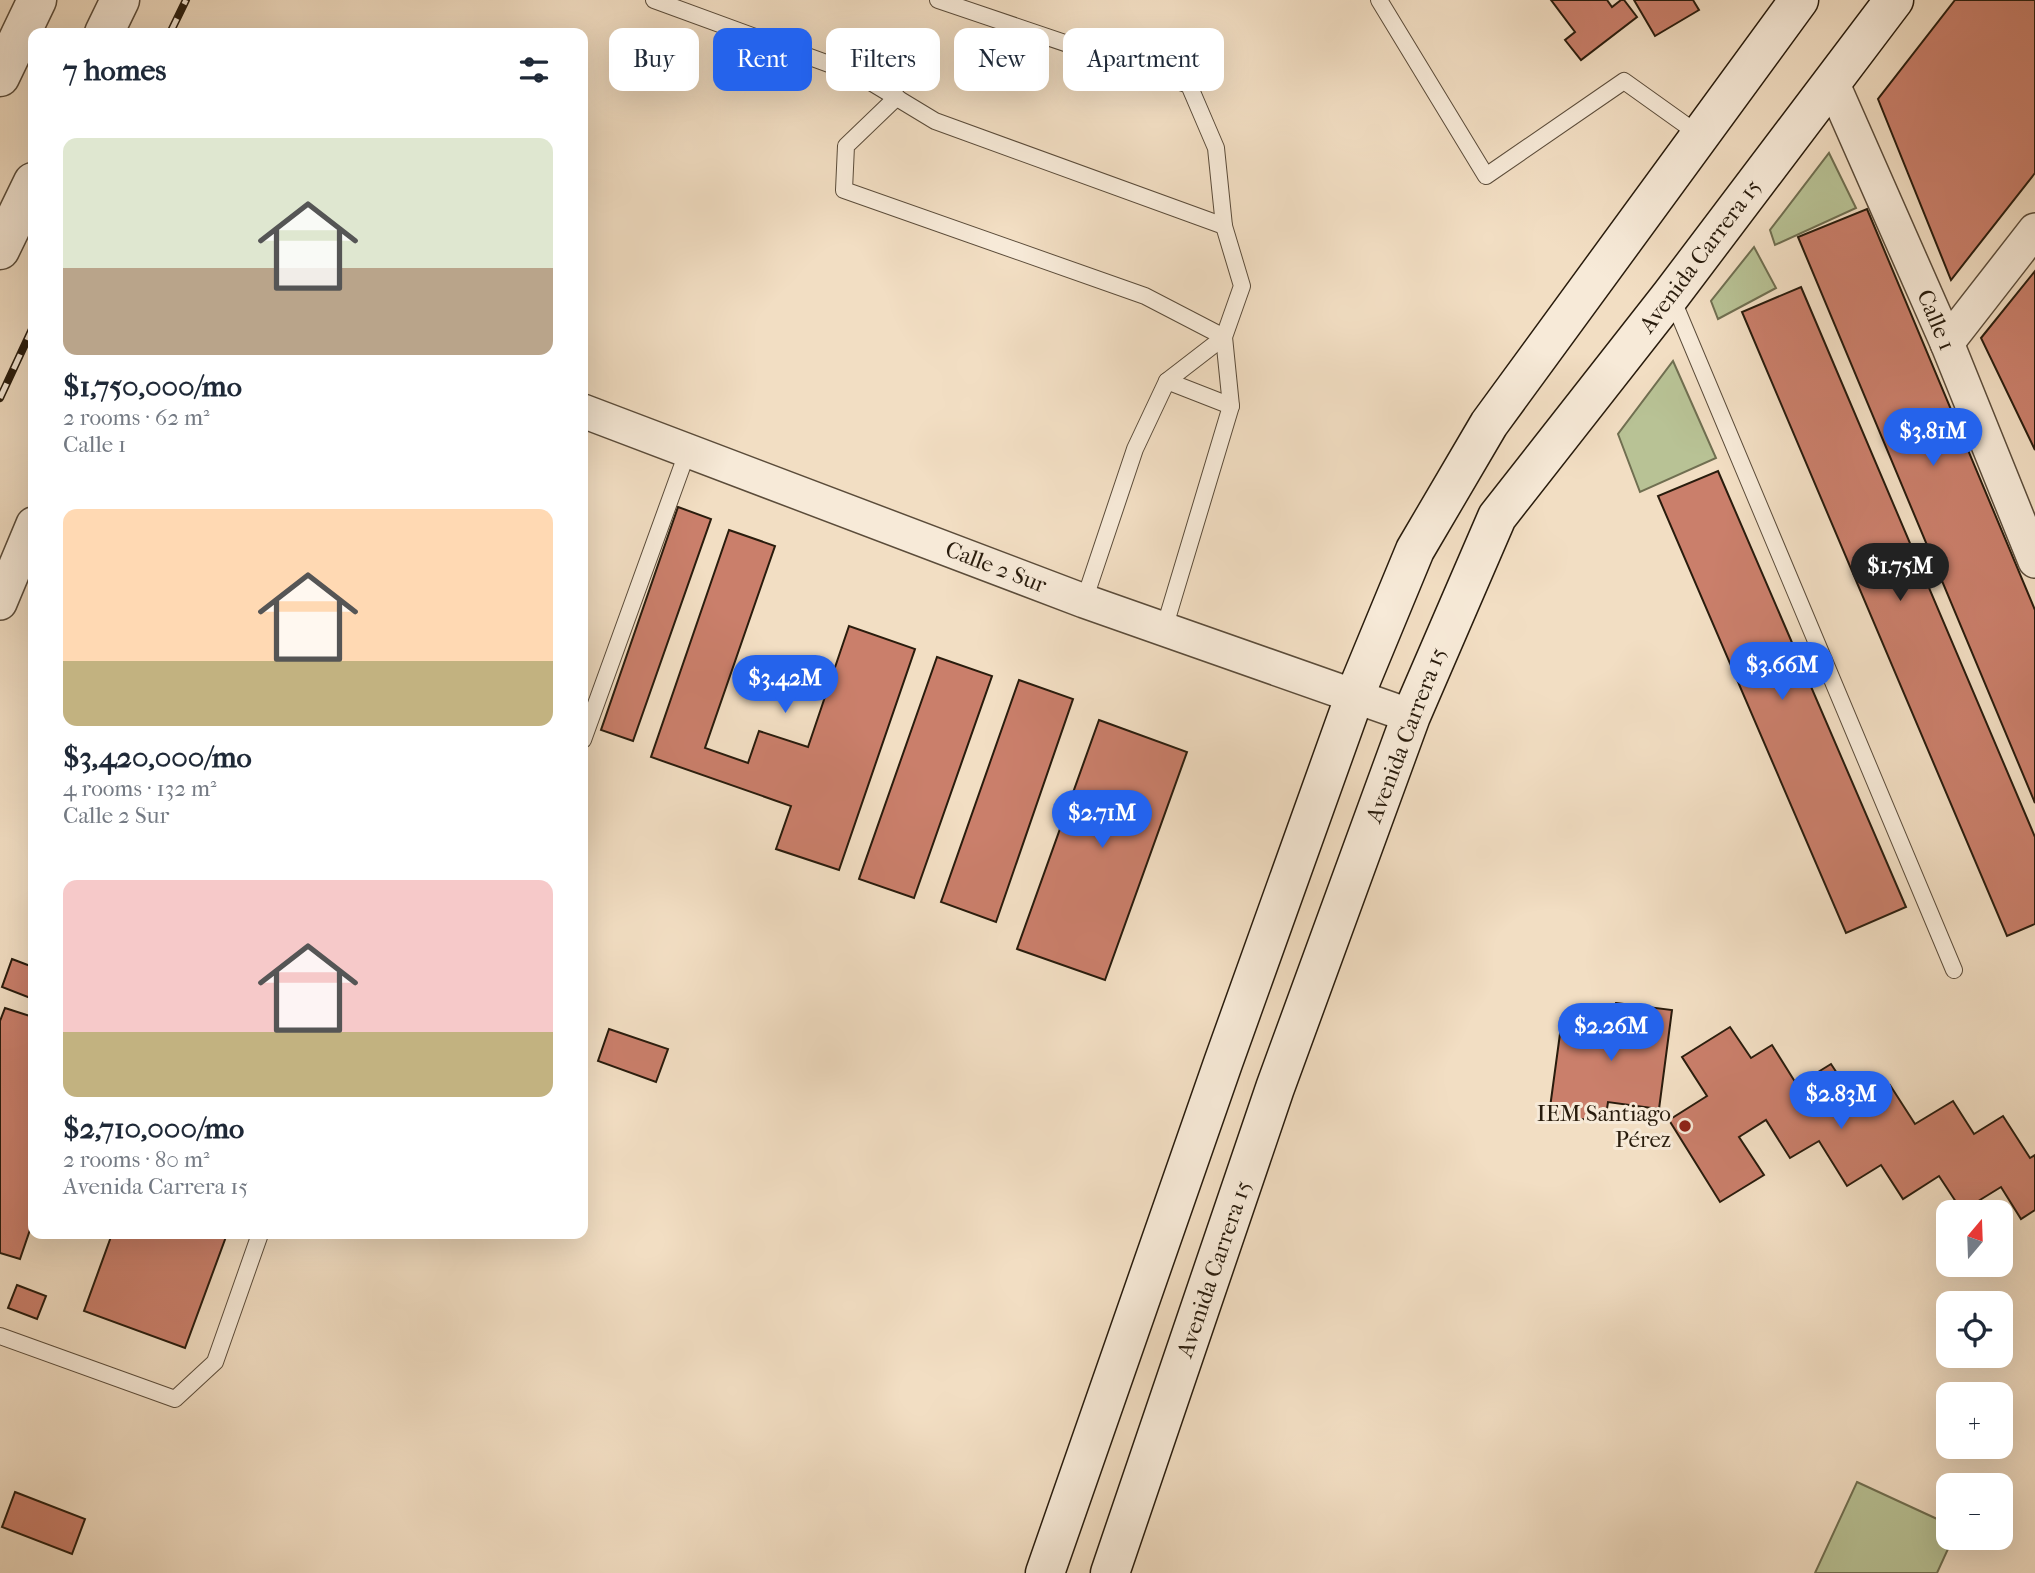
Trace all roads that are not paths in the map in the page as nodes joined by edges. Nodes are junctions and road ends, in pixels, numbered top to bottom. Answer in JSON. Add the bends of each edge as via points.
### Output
{"nodes":[{"id":1,"x":37,"y":0,"type":"edge"},
{"id":2,"x":120,"y":0,"type":"edge"},
{"id":3,"x":654,"y":0,"type":"edge"},
{"id":4,"x":937,"y":0,"type":"edge"},
{"id":5,"x":1379,"y":0,"type":"edge"},
{"id":6,"x":1799,"y":0,"type":"edge"},
{"id":7,"x":1894,"y":0,"type":"edge"},
{"id":8,"x":106,"y":28,"type":"edge"},
{"id":9,"x":0,"y":77,"type":"edge"},
{"id":10,"x":1832,"y":82,"type":"junction"},
{"id":11,"x":897,"y":97,"type":"junction"},
{"id":12,"x":1701,"y":135,"type":"junction"},
{"id":13,"x":28,"y":192,"type":"edge"},
{"id":14,"x":1224,"y":226,"type":"junction"},
{"id":15,"x":2035,"y":230,"type":"edge"},
{"id":16,"x":0,"y":250,"type":"edge"},
{"id":17,"x":1671,"y":295,"type":"junction"},
{"id":18,"x":1224,"y":337,"type":"junction"},
{"id":19,"x":1947,"y":343,"type":"junction"},
{"id":20,"x":1167,"y":382,"type":"junction"},
{"id":21,"x":1231,"y":406,"type":"junction"},
{"id":22,"x":588,"y":413,"type":"edge"},
{"id":23,"x":688,"y":450,"type":"junction"},
{"id":24,"x":28,"y":536,"type":"edge"},
{"id":25,"x":2035,"y":561,"type":"edge"},
{"id":26,"x":1084,"y":601,"type":"junction"},
{"id":27,"x":0,"y":603,"type":"edge"},
{"id":28,"x":1164,"y":629,"type":"junction"},
{"id":29,"x":1355,"y":695,"type":"junction"},
{"id":30,"x":1411,"y":716,"type":"junction"},
{"id":31,"x":588,"y":726,"type":"edge"},
{"id":32,"x":1954,"y":970,"type":"dead end"},
{"id":33,"x":258,"y":1239,"type":"edge"},
{"id":34,"x":0,"y":1336,"type":"edge"},
{"id":35,"x":1045,"y":1573,"type":"edge"},
{"id":36,"x":1110,"y":1573,"type":"edge"}],
"edges":[{"from":1,"to":9,"type":"main road"},
{"from":2,"to":8,"type":"main road"},
{"from":3,"to":11,"type":"lane","via":[[859,75]]},
{"from":4,"to":14,"type":"lane","via":[[1189,85],[1216,148]]},
{"from":5,"to":12,"type":"lane","via":[[1486,176],[1624,81]]},
{"from":6,"to":12,"type":"main road"},
{"from":7,"to":10,"type":"main road","name":"Avenida Carrera 15"},
{"from":10,"to":17,"type":"main road","name":"Avenida Carrera 15"},
{"from":10,"to":19,"type":"street","name":"Calle 1"},
{"from":11,"to":14,"type":"lane","via":[[934,121]]},
{"from":11,"to":18,"type":"lane","via":[[846,146],[844,190],[1145,296]]},
{"from":12,"to":29,"type":"main road","via":[[1489,424],[1415,550]]},
{"from":13,"to":16,"type":"main road"},
{"from":14,"to":18,"type":"lane","via":[[1242,286]]},
{"from":15,"to":19,"type":"street"},
{"from":17,"to":30,"type":"main road","name":"Avenida Carrera 15","via":[[1497,517]]},
{"from":17,"to":32,"type":"lane"},
{"from":18,"to":20,"type":"lane"},
{"from":18,"to":21,"type":"lane"},
{"from":19,"to":25,"type":"street","name":"Calle 1"},
{"from":20,"to":21,"type":"lane"},
{"from":20,"to":26,"type":"lane","via":[[1136,449]]},
{"from":21,"to":28,"type":"lane"},
{"from":22,"to":23,"type":"street","name":"Calle 2 Sur"},
{"from":23,"to":26,"type":"street","name":"Calle 2 Sur"},
{"from":23,"to":31,"type":"lane"},
{"from":24,"to":27,"type":"street"},
{"from":26,"to":28,"type":"street","name":"Calle 2 Sur"},
{"from":28,"to":29,"type":"street","name":"Calle 2 Sur"},
{"from":29,"to":30,"type":"street","name":"Calle 2 Sur"},
{"from":29,"to":35,"type":"main road"},
{"from":30,"to":36,"type":"main road","name":"Avenida Carrera 15","via":[[1275,1088]]},
{"from":33,"to":34,"type":"lane","via":[[215,1362],[175,1399]]}]}
